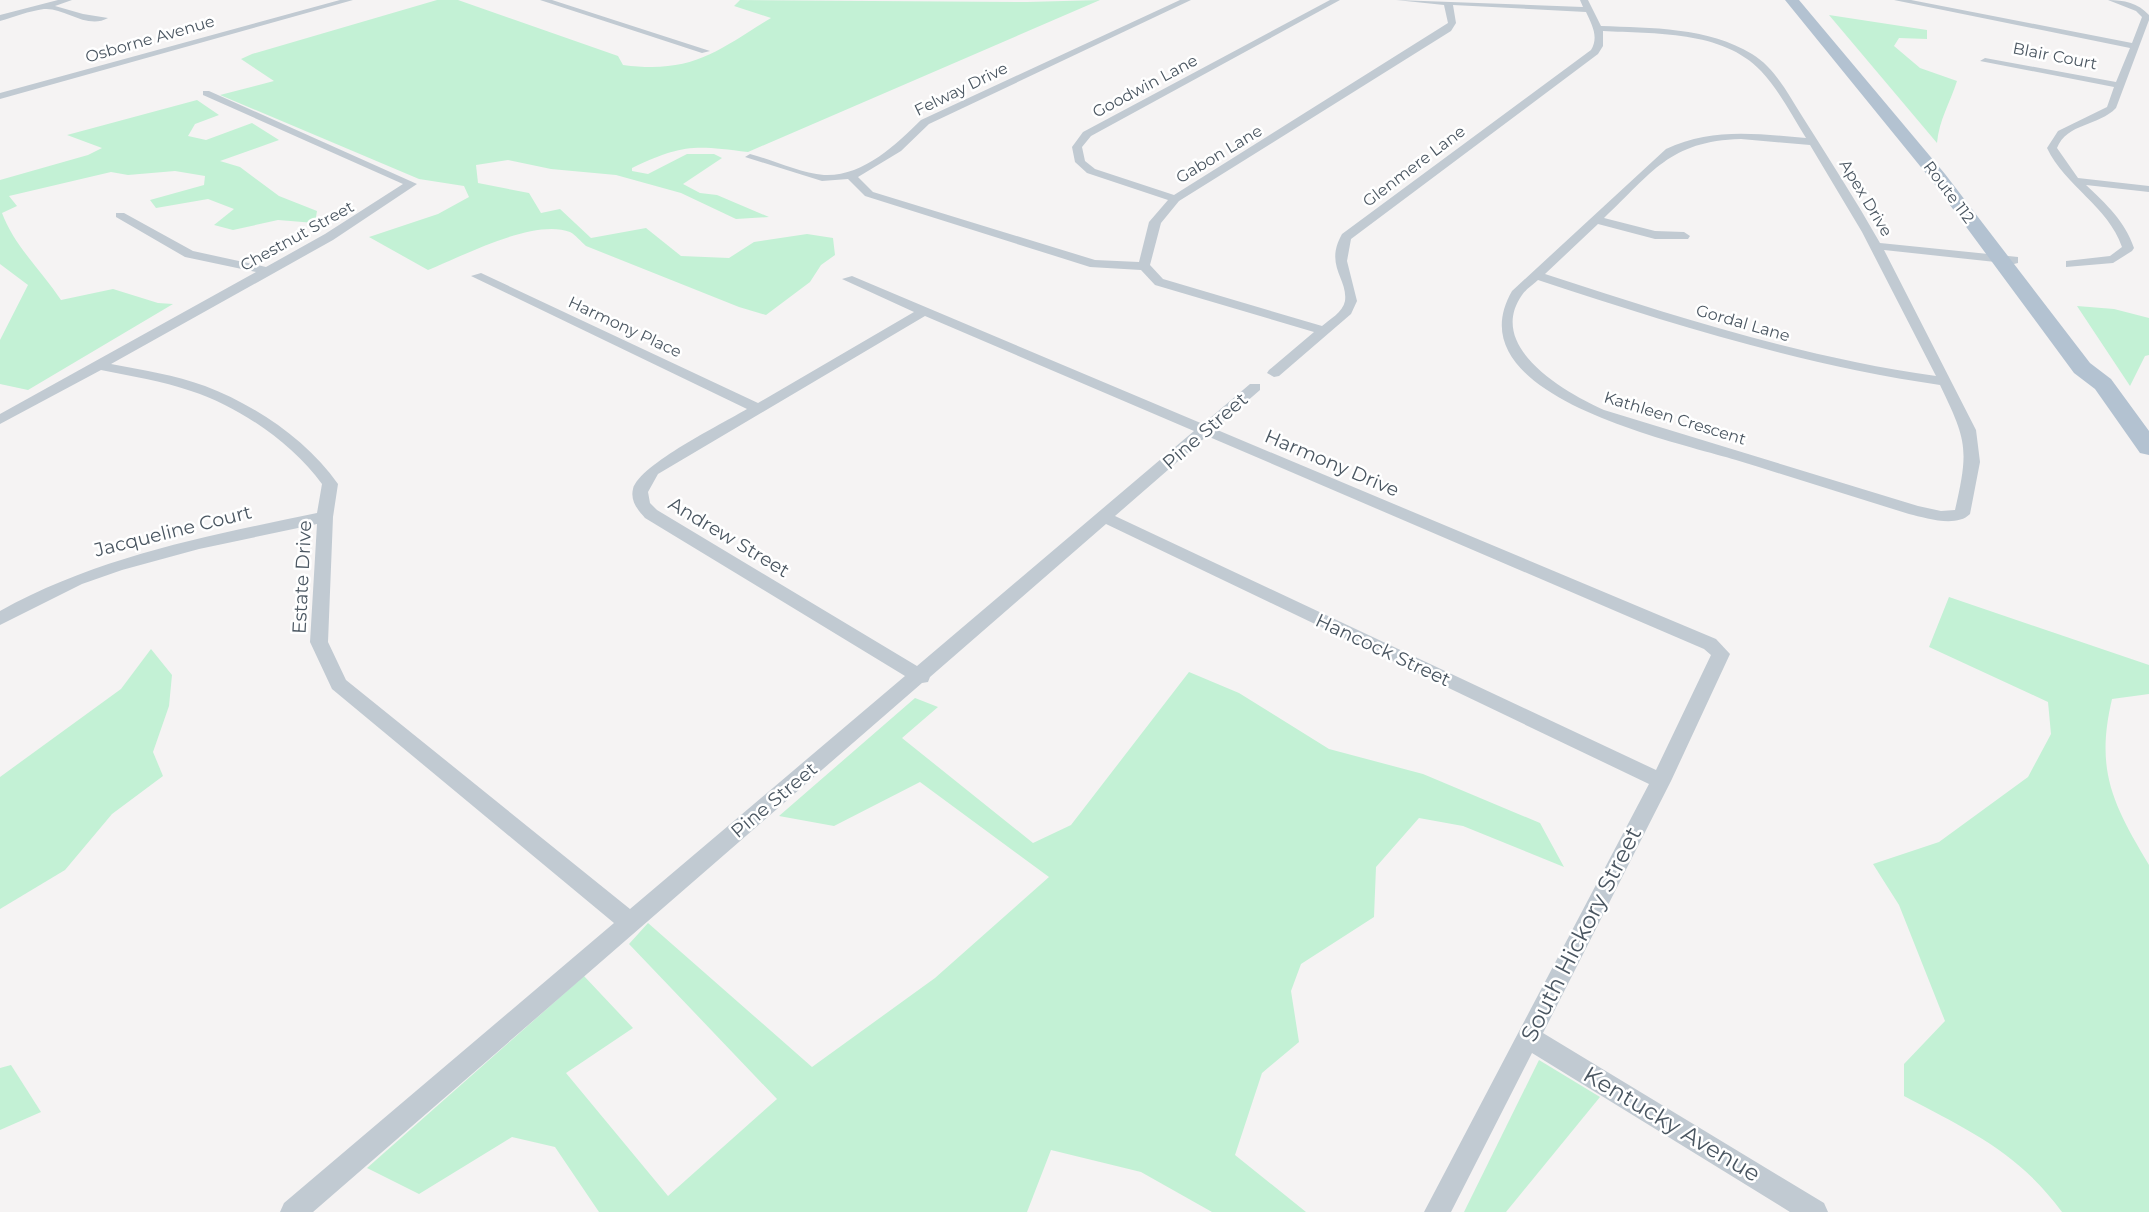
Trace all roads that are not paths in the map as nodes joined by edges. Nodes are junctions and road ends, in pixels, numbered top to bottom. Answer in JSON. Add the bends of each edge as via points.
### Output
{"nodes":[{"id":1,"x":68,"y":0,"type":"edge"},
{"id":2,"x":349,"y":0,"type":"edge"},
{"id":3,"x":544,"y":0,"type":"edge"},
{"id":4,"x":1186,"y":0,"type":"edge"},
{"id":5,"x":1336,"y":0,"type":"edge"},
{"id":6,"x":1400,"y":0,"type":"edge"},
{"id":7,"x":1792,"y":0,"type":"edge"},
{"id":8,"x":1802,"y":0,"type":"edge"},
{"id":9,"x":1898,"y":0,"type":"edge"},
{"id":10,"x":2112,"y":0,"type":"edge"},
{"id":11,"x":1448,"y":2,"type":"junction"},
{"id":12,"x":1586,"y":5,"type":"edge"},
{"id":13,"x":46,"y":6,"type":"junction"},
{"id":14,"x":0,"y":18,"type":"edge"},
{"id":15,"x":104,"y":18,"type":"dead end"},
{"id":16,"x":1598,"y":28,"type":"junction"},
{"id":17,"x":2136,"y":46,"type":"junction"},
{"id":18,"x":705,"y":51,"type":"dead end"},
{"id":19,"x":1985,"y":61,"type":"dead end"},
{"id":20,"x":2119,"y":85,"type":"junction"},
{"id":21,"x":206,"y":93,"type":"dead end"},
{"id":22,"x":0,"y":96,"type":"edge"},
{"id":23,"x":1815,"y":142,"type":"junction"},
{"id":24,"x":750,"y":157,"type":"dead end"},
{"id":25,"x":851,"y":176,"type":"junction"},
{"id":26,"x":2076,"y":181,"type":"junction"},
{"id":27,"x":2149,"y":189,"type":"edge"},
{"id":28,"x":1175,"y":199,"type":"junction"},
{"id":29,"x":120,"y":215,"type":"dead end"},
{"id":30,"x":1597,"y":220,"type":"junction"},
{"id":31,"x":1684,"y":236,"type":"dead end"},
{"id":32,"x":1877,"y":246,"type":"junction"},
{"id":33,"x":2006,"y":259,"type":"junction"},
{"id":34,"x":2070,"y":264,"type":"dead end"},
{"id":35,"x":1144,"y":266,"type":"junction"},
{"id":36,"x":267,"y":271,"type":"junction"},
{"id":37,"x":1536,"y":275,"type":"junction"},
{"id":38,"x":477,"y":276,"type":"dead end"},
{"id":39,"x":848,"y":279,"type":"dead end"},
{"id":40,"x":925,"y":311,"type":"junction"},
{"id":41,"x":1324,"y":331,"type":"junction"},
{"id":42,"x":100,"y":365,"type":"junction"},
{"id":43,"x":1274,"y":373,"type":"dead end"},
{"id":44,"x":1945,"y":382,"type":"junction"},
{"id":45,"x":1255,"y":387,"type":"dead end"},
{"id":46,"x":758,"y":409,"type":"junction"},
{"id":47,"x":0,"y":420,"type":"edge"},
{"id":48,"x":1206,"y":431,"type":"junction"},
{"id":49,"x":2149,"y":448,"type":"edge"},
{"id":50,"x":1962,"y":514,"type":"joint"},
{"id":51,"x":325,"y":517,"type":"junction"},
{"id":52,"x":1106,"y":518,"type":"junction"},
{"id":53,"x":0,"y":620,"type":"edge"},
{"id":54,"x":1721,"y":654,"type":"joint"},
{"id":55,"x":920,"y":677,"type":"junction"},
{"id":56,"x":1661,"y":781,"type":"junction"},
{"id":57,"x":629,"y":922,"type":"junction"},
{"id":58,"x":1528,"y":1037,"type":"junction"},
{"id":59,"x":293,"y":1212,"type":"edge"},
{"id":60,"x":1437,"y":1212,"type":"edge"},
{"id":61,"x":1815,"y":1212,"type":"edge"}],
"edges":[{"from":1,"to":13,"type":"street"},
{"from":2,"to":22,"type":"street","name":"Osborne Avenue"},
{"from":3,"to":18,"type":"street"},
{"from":4,"to":25,"type":"street","name":"Felway Drive","via":[[925,122],[897,149]]},
{"from":5,"to":28,"type":"street","name":"Goodwin Lane","via":[[1087,134],[1077,147],[1080,162],[1091,171]]},
{"from":6,"to":11,"type":"street"},
{"from":7,"to":33,"type":"main road","name":"Route 112"},
{"from":8,"to":33,"type":"main road","name":"Route 112","via":[[1935,157]]},
{"from":9,"to":17,"type":"street"},
{"from":10,"to":17,"type":"street","via":[[2145,13]]},
{"from":11,"to":12,"type":"street"},
{"from":11,"to":28,"type":"street","name":"Gabon Lane","via":[[1452,23],[1448,29]]},
{"from":12,"to":16,"type":"street"},
{"from":13,"to":14,"type":"street"},
{"from":13,"to":15,"type":"street"},
{"from":16,"to":23,"type":"street","name":"Apex Drive","via":[[1688,36],[1741,52],[1768,73]]},
{"from":16,"to":41,"type":"street","name":"Glenmere Lane","via":[[1599,47],[1589,58],[1346,237],[1340,261],[1351,301]]},
{"from":17,"to":20,"type":"street"},
{"from":19,"to":20,"type":"street","name":"Blair Court"},
{"from":20,"to":26,"type":"street","via":[[2109,111],[2069,127],[2054,141],[2055,157]]},
{"from":21,"to":36,"type":"street","name":"Chestnut Street","via":[[411,184]]},
{"from":23,"to":30,"type":"street","name":"Kathleen Crescent","via":[[1725,137],[1681,144]]},
{"from":23,"to":32,"type":"street","name":"Apex Drive"},
{"from":24,"to":25,"type":"street","via":[[822,178]]},
{"from":25,"to":35,"type":"street","via":[[869,194],[1094,264]]},
{"from":26,"to":27,"type":"street"},
{"from":26,"to":34,"type":"street","via":[[2121,231],[2128,248],[2113,259]]},
{"from":28,"to":35,"type":"street","name":"Gabon Lane","via":[[1155,222]]},
{"from":29,"to":36,"type":"street","via":[[189,254]]},
{"from":30,"to":31,"type":"street","via":[[1655,235]]},
{"from":30,"to":37,"type":"street","name":"Kathleen Crescent"},
{"from":32,"to":33,"type":"street"},
{"from":32,"to":44,"type":"street","name":"Apex Drive"},
{"from":33,"to":49,"type":"main road","name":"Route 112","via":[[2082,368],[2103,384]]},
{"from":35,"to":41,"type":"street","via":[[1159,282]]},
{"from":36,"to":42,"type":"street","name":"Chestnut Street"},
{"from":37,"to":44,"type":"street","name":"Gordal Lane","via":[[1791,355]]},
{"from":37,"to":50,"type":"street","name":"Kathleen Crescent","via":[[1507,309],[1509,341],[1538,376],[1581,405],[1670,437],[1915,510],[1941,516]]},
{"from":38,"to":46,"type":"street","name":"Harmony Place"},
{"from":39,"to":40,"type":"street","name":"Harmony Drive"},
{"from":40,"to":46,"type":"street","name":"Andrew Street"},
{"from":40,"to":48,"type":"street","name":"Harmony Drive"},
{"from":41,"to":43,"type":"street","name":"Glenmere Lane"},
{"from":42,"to":47,"type":"street","name":"Chestnut Street"},
{"from":42,"to":51,"type":"street","name":"Estate Drive","via":[[198,389],[275,433],[321,469],[330,484]]},
{"from":44,"to":50,"type":"street","name":"Apex Drive","via":[[1974,446]]},
{"from":45,"to":48,"type":"street","name":"Pine Street"},
{"from":46,"to":55,"type":"street","name":"Andrew Street","via":[[653,471],[641,484],[643,508]]},
{"from":48,"to":52,"type":"street","name":"Pine Street"},
{"from":48,"to":54,"type":"street","name":"Harmony Drive","via":[[1710,644]]},
{"from":51,"to":53,"type":"street","name":"Jacqueline Court","via":[[110,566],[41,594]]},
{"from":51,"to":57,"type":"street","name":"Estate Drive","via":[[319,642],[339,684]]},
{"from":52,"to":55,"type":"street","name":"Pine Street"},
{"from":52,"to":56,"type":"street","name":"Hancock Street"},
{"from":54,"to":56,"type":"street","name":"South Hickory Street"},
{"from":55,"to":57,"type":"street","name":"Pine Street"},
{"from":56,"to":58,"type":"street","name":"South Hickory Street"},
{"from":57,"to":59,"type":"street","name":"Pine Street"},
{"from":58,"to":60,"type":"street","name":"South Hickory Street"},
{"from":58,"to":61,"type":"street","name":"Kentucky Avenue"}]}
